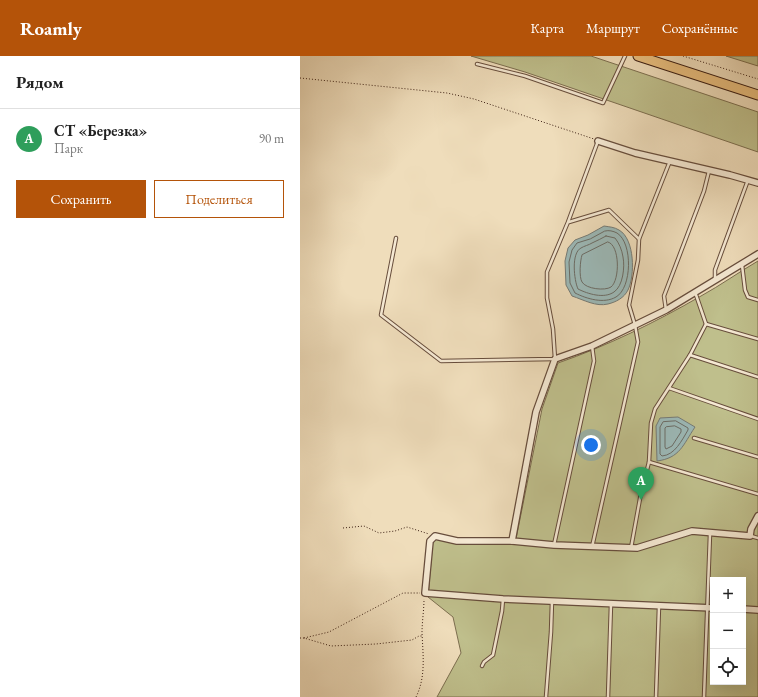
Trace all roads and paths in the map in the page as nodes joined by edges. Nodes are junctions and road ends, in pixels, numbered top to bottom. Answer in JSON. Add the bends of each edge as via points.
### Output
{"nodes":[{"id":1,"x":625,"y":56,"type":"edge"},
{"id":2,"x":638,"y":56,"type":"edge"},
{"id":3,"x":683,"y":56,"type":"edge"},
{"id":4,"x":477,"y":64,"type":"dead end"},
{"id":5,"x":300,"y":78,"type":"edge"},
{"id":6,"x":758,"y":79,"type":"edge"},
{"id":7,"x":758,"y":95,"type":"edge"},
{"id":8,"x":598,"y":140,"type":"junction"},
{"id":9,"x":670,"y":160,"type":"junction"},
{"id":10,"x":710,"y":170,"type":"junction"},
{"id":11,"x":748,"y":180,"type":"junction"},
{"id":12,"x":758,"y":183,"type":"edge"},
{"id":13,"x":568,"y":222,"type":"junction"},
{"id":14,"x":396,"y":238,"type":"dead end"},
{"id":15,"x":639,"y":239,"type":"junction"},
{"id":16,"x":758,"y":254,"type":"edge"},
{"id":17,"x":742,"y":264,"type":"junction"},
{"id":18,"x":715,"y":280,"type":"junction"},
{"id":19,"x":695,"y":291,"type":"junction"},
{"id":20,"x":758,"y":300,"type":"edge"},
{"id":21,"x":666,"y":310,"type":"junction"},
{"id":22,"x":706,"y":324,"type":"junction"},
{"id":23,"x":635,"y":325,"type":"junction"},
{"id":24,"x":758,"y":339,"type":"edge"},
{"id":25,"x":592,"y":346,"type":"junction"},
{"id":26,"x":690,"y":355,"type":"junction"},
{"id":27,"x":555,"y":360,"type":"junction"},
{"id":28,"x":758,"y":377,"type":"edge"},
{"id":29,"x":669,"y":388,"type":"junction"},
{"id":30,"x":758,"y":419,"type":"edge"},
{"id":31,"x":694,"y":438,"type":"dead end"},
{"id":32,"x":758,"y":457,"type":"edge"},
{"id":33,"x":649,"y":462,"type":"junction"},
{"id":34,"x":758,"y":494,"type":"edge"},
{"id":35,"x":758,"y":516,"type":"edge"},
{"id":36,"x":344,"y":528,"type":"dead end"},
{"id":37,"x":751,"y":529,"type":"junction"},
{"id":38,"x":758,"y":529,"type":"edge"},
{"id":39,"x":710,"y":533,"type":"junction"},
{"id":40,"x":435,"y":536,"type":"junction"},
{"id":41,"x":750,"y":536,"type":"junction"},
{"id":42,"x":758,"y":538,"type":"edge"},
{"id":43,"x":512,"y":541,"type":"junction"},
{"id":44,"x":554,"y":545,"type":"junction"},
{"id":45,"x":592,"y":547,"type":"junction"},
{"id":46,"x":631,"y":548,"type":"junction"},
{"id":47,"x":710,"y":577,"type":"edge"},
{"id":48,"x":425,"y":593,"type":"junction"},
{"id":49,"x":503,"y":599,"type":"junction"},
{"id":50,"x":552,"y":600,"type":"junction"},
{"id":51,"x":611,"y":603,"type":"junction"},
{"id":52,"x":659,"y":605,"type":"junction"},
{"id":53,"x":710,"y":608,"type":"edge"},
{"id":54,"x":746,"y":609,"type":"edge"},
{"id":55,"x":758,"y":610,"type":"edge"},
{"id":56,"x":423,"y":636,"type":"junction"},
{"id":57,"x":300,"y":638,"type":"edge"},
{"id":58,"x":304,"y":638,"type":"junction"},
{"id":59,"x":482,"y":666,"type":"dead end"},
{"id":60,"x":416,"y":697,"type":"edge"},
{"id":61,"x":546,"y":697,"type":"edge"},
{"id":62,"x":608,"y":697,"type":"edge"},
{"id":63,"x":656,"y":697,"type":"edge"},
{"id":64,"x":704,"y":697,"type":"edge"}],
"edges":[{"from":1,"to":4,"type":"lane","via":[[603,103],[525,76]]},
{"from":2,"to":7,"type":"main road"},
{"from":3,"to":6,"type":"path"},
{"from":5,"to":8,"type":"path","via":[[446,93],[474,99]]},
{"from":8,"to":9,"type":"street","via":[[635,153]]},
{"from":8,"to":13,"type":"lane"},
{"from":9,"to":10,"type":"street"},
{"from":9,"to":15,"type":"lane"},
{"from":10,"to":11,"type":"street"},
{"from":10,"to":21,"type":"lane","via":[[664,296]]},
{"from":11,"to":12,"type":"street"},
{"from":11,"to":18,"type":"lane","via":[[715,270]]},
{"from":13,"to":15,"type":"lane","via":[[609,210]]},
{"from":13,"to":27,"type":"lane","via":[[547,272],[547,298]]},
{"from":14,"to":27,"type":"lane","via":[[381,315],[387,320],[441,361]]},
{"from":15,"to":23,"type":"lane","via":[[638,260],[629,305]]},
{"from":16,"to":17,"type":"street"},
{"from":17,"to":18,"type":"street"},
{"from":17,"to":20,"type":"lane","via":[[748,297]]},
{"from":18,"to":19,"type":"street"},
{"from":19,"to":21,"type":"street"},
{"from":19,"to":22,"type":"lane"},
{"from":21,"to":23,"type":"street"},
{"from":22,"to":24,"type":"lane"},
{"from":22,"to":26,"type":"lane"},
{"from":23,"to":25,"type":"street"},
{"from":23,"to":45,"type":"lane","via":[[638,342]]},
{"from":25,"to":27,"type":"street"},
{"from":25,"to":44,"type":"lane","via":[[594,361]]},
{"from":26,"to":28,"type":"lane"},
{"from":26,"to":29,"type":"lane"},
{"from":27,"to":43,"type":"street","via":[[536,412]]},
{"from":29,"to":30,"type":"lane"},
{"from":29,"to":33,"type":"lane","via":[[655,410],[651,423]]},
{"from":31,"to":32,"type":"lane"},
{"from":33,"to":34,"type":"lane"},
{"from":33,"to":46,"type":"lane"},
{"from":35,"to":37,"type":"street"},
{"from":36,"to":40,"type":"path","via":[[364,526],[379,533],[407,527]]},
{"from":37,"to":38,"type":"street"},
{"from":37,"to":41,"type":"street"},
{"from":39,"to":41,"type":"street"},
{"from":39,"to":46,"type":"street","via":[[692,531]]},
{"from":39,"to":47,"type":"lane"},
{"from":40,"to":43,"type":"street","via":[[457,540]]},
{"from":40,"to":48,"type":"street","via":[[430,541]]},
{"from":41,"to":42,"type":"lane"},
{"from":43,"to":44,"type":"street"},
{"from":44,"to":45,"type":"street"},
{"from":45,"to":46,"type":"street"},
{"from":48,"to":49,"type":"street"},
{"from":48,"to":56,"type":"path"},
{"from":48,"to":58,"type":"path","via":[[404,593],[329,632]]},
{"from":49,"to":50,"type":"street"},
{"from":49,"to":59,"type":"lane","via":[[493,654]]},
{"from":50,"to":51,"type":"street"},
{"from":50,"to":61,"type":"lane"},
{"from":51,"to":52,"type":"street"},
{"from":51,"to":62,"type":"lane"},
{"from":52,"to":53,"type":"street"},
{"from":52,"to":63,"type":"lane"},
{"from":53,"to":64,"type":"lane"},
{"from":54,"to":55,"type":"street"},
{"from":56,"to":58,"type":"path","via":[[412,640],[376,644],[331,646]]},
{"from":56,"to":60,"type":"path","via":[[422,680]]},
{"from":57,"to":58,"type":"path"}]}
